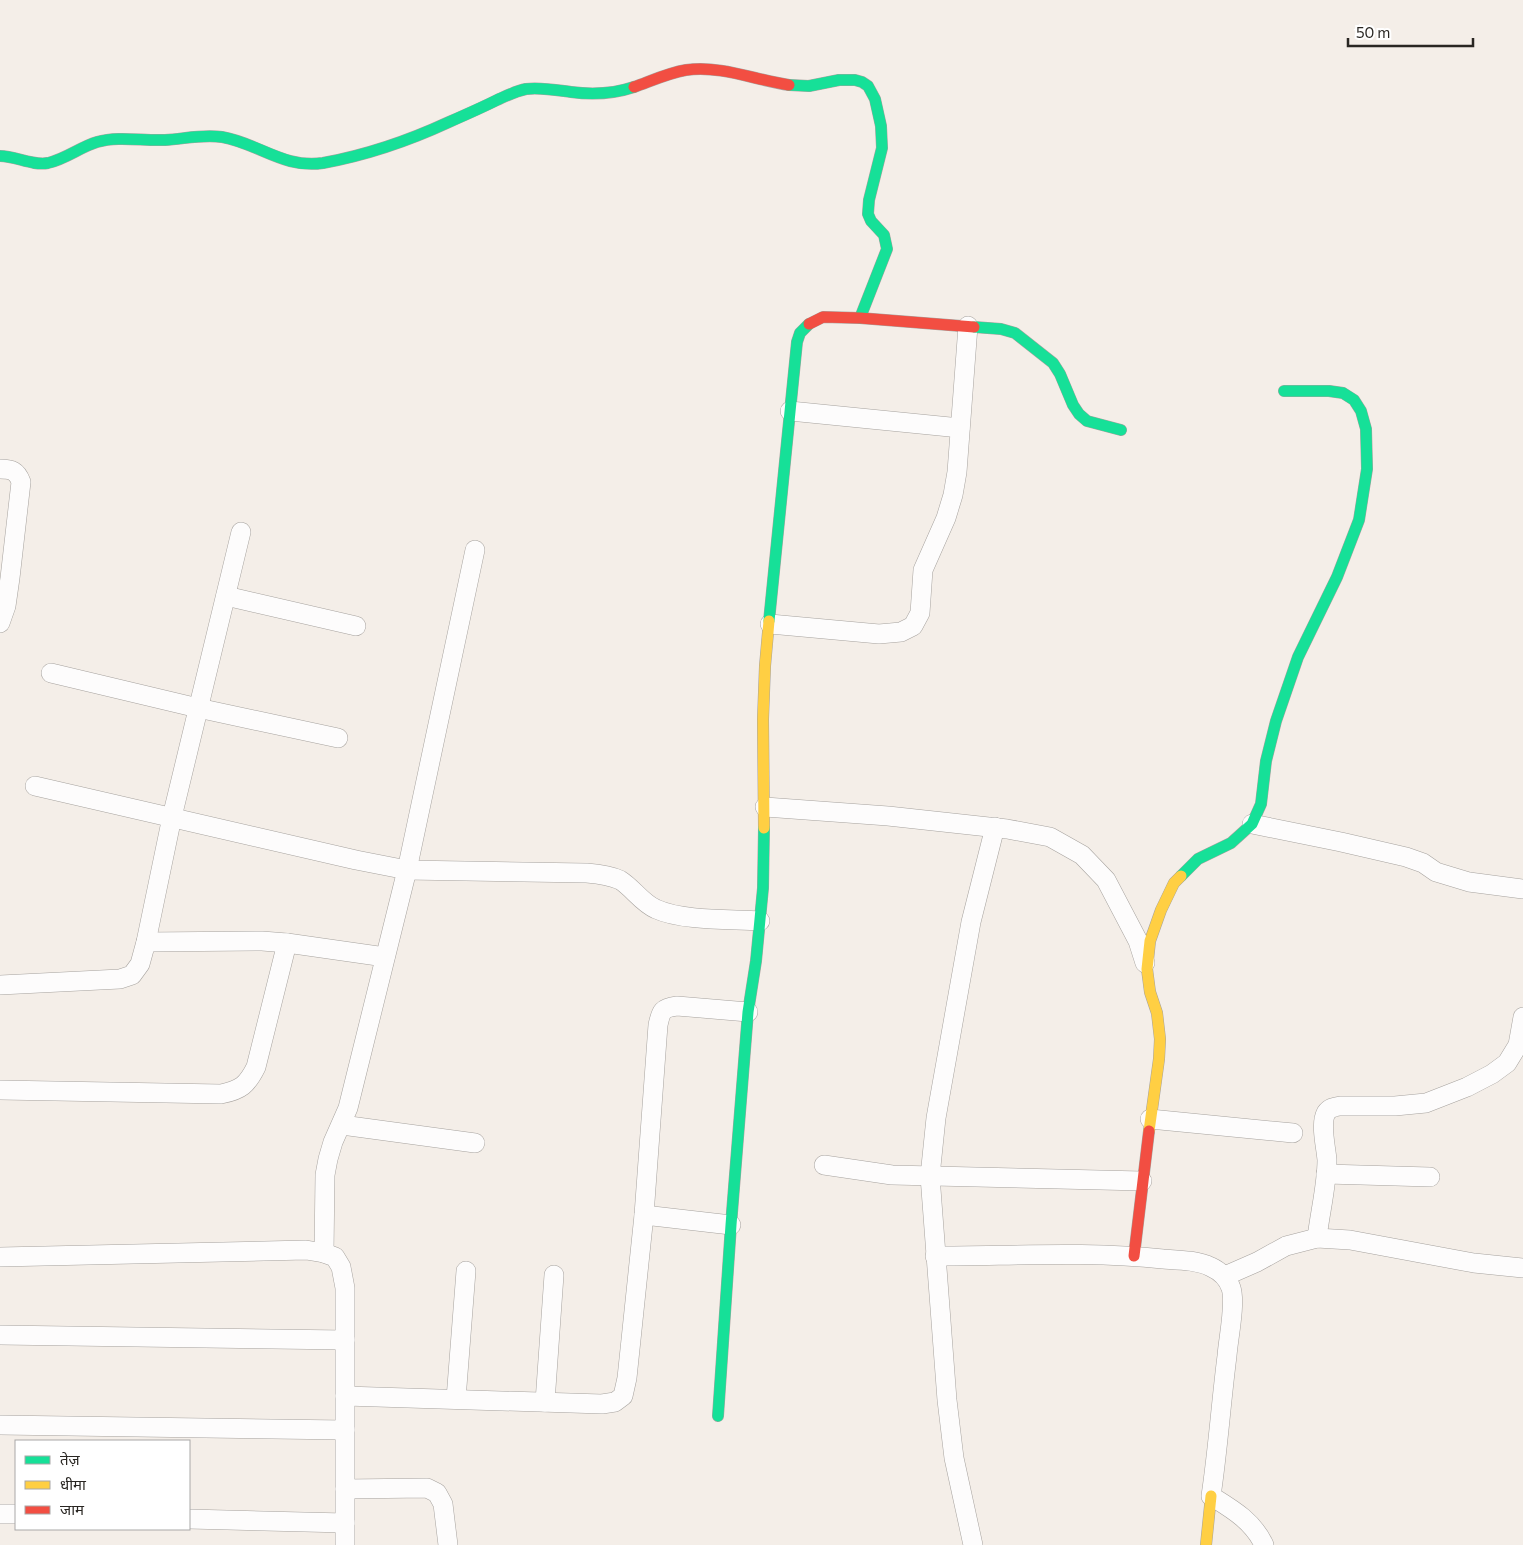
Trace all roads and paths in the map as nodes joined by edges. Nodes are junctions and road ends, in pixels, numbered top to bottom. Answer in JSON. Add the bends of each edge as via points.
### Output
{"nodes":[{"id":1,"x":0,"y":156,"type":"edge"},
{"id":2,"x":860,"y":318,"type":"junction"},
{"id":3,"x":968,"y":326,"type":"junction"},
{"id":4,"x":1284,"y":391,"type":"dead end"},
{"id":5,"x":790,"y":411,"type":"junction"},
{"id":6,"x":960,"y":428,"type":"junction"},
{"id":7,"x":1121,"y":430,"type":"dead end"},
{"id":8,"x":0,"y":470,"type":"edge"},
{"id":9,"x":241,"y":532,"type":"dead end"},
{"id":10,"x":475,"y":550,"type":"dead end"},
{"id":11,"x":5,"y":578,"type":"edge"},
{"id":12,"x":226,"y":596,"type":"junction"},
{"id":13,"x":0,"y":623,"type":"edge"},
{"id":14,"x":770,"y":624,"type":"junction"},
{"id":15,"x":356,"y":626,"type":"dead end"},
{"id":16,"x":51,"y":673,"type":"dead end"},
{"id":17,"x":198,"y":708,"type":"junction"},
{"id":18,"x":338,"y":738,"type":"dead end"},
{"id":19,"x":35,"y":786,"type":"dead end"},
{"id":20,"x":765,"y":807,"type":"junction"},
{"id":21,"x":172,"y":818,"type":"junction"},
{"id":22,"x":1252,"y":824,"type":"junction"},
{"id":23,"x":995,"y":827,"type":"junction"},
{"id":24,"x":407,"y":870,"type":"junction"},
{"id":25,"x":1523,"y":889,"type":"edge"},
{"id":26,"x":760,"y":921,"type":"junction"},
{"id":27,"x":146,"y":942,"type":"junction"},
{"id":28,"x":287,"y":943,"type":"junction"},
{"id":29,"x":385,"y":957,"type":"junction"},
{"id":30,"x":1147,"y":969,"type":"junction"},
{"id":31,"x":0,"y":985,"type":"edge"},
{"id":32,"x":748,"y":1012,"type":"junction"},
{"id":33,"x":1522,"y":1028,"type":"edge"},
{"id":34,"x":0,"y":1090,"type":"edge"},
{"id":35,"x":1150,"y":1119,"type":"junction"},
{"id":36,"x":342,"y":1126,"type":"junction"},
{"id":37,"x":1293,"y":1132,"type":"dead end"},
{"id":38,"x":475,"y":1143,"type":"dead end"},
{"id":39,"x":824,"y":1165,"type":"dead end"},
{"id":40,"x":1326,"y":1174,"type":"junction"},
{"id":41,"x":930,"y":1176,"type":"junction"},
{"id":42,"x":1430,"y":1177,"type":"dead end"},
{"id":43,"x":1142,"y":1181,"type":"junction"},
{"id":44,"x":644,"y":1215,"type":"junction"},
{"id":45,"x":731,"y":1225,"type":"junction"},
{"id":46,"x":1317,"y":1238,"type":"junction"},
{"id":47,"x":324,"y":1253,"type":"junction"},
{"id":48,"x":936,"y":1256,"type":"junction"},
{"id":49,"x":1134,"y":1256,"type":"junction"},
{"id":50,"x":0,"y":1257,"type":"edge"},
{"id":51,"x":1523,"y":1268,"type":"edge"},
{"id":52,"x":466,"y":1271,"type":"dead end"},
{"id":53,"x":554,"y":1275,"type":"dead end"},
{"id":54,"x":1225,"y":1276,"type":"junction"},
{"id":55,"x":0,"y":1335,"type":"edge"},
{"id":56,"x":346,"y":1340,"type":"junction"},
{"id":57,"x":345,"y":1396,"type":"junction"},
{"id":58,"x":456,"y":1399,"type":"junction"},
{"id":59,"x":545,"y":1402,"type":"junction"},
{"id":60,"x":718,"y":1416,"type":"dead end"},
{"id":61,"x":0,"y":1425,"type":"edge"},
{"id":62,"x":345,"y":1430,"type":"junction"},
{"id":63,"x":345,"y":1490,"type":"junction"},
{"id":64,"x":1211,"y":1496,"type":"junction"},
{"id":65,"x":0,"y":1514,"type":"edge"},
{"id":66,"x":15,"y":1514,"type":"edge"},
{"id":67,"x":190,"y":1519,"type":"edge"},
{"id":68,"x":345,"y":1523,"type":"junction"},
{"id":69,"x":345,"y":1545,"type":"edge"},
{"id":70,"x":448,"y":1545,"type":"edge"},
{"id":71,"x":973,"y":1545,"type":"edge"},
{"id":72,"x":1206,"y":1545,"type":"edge"},
{"id":73,"x":1264,"y":1545,"type":"edge"}],
"edges":[{"from":1,"to":2,"type":"street","via":[[46,163],[86,146],[116,139],[169,140],[212,136],[229,138],[285,161],[318,163],[380,150],[526,90],[617,92],[679,71],[695,69],[715,69],[809,86],[846,79],[859,81],[868,86],[876,100],[881,128],[882,149],[868,214],[886,237],[887,249]]},
{"from":2,"to":3,"type":"street"},
{"from":2,"to":5,"type":"street","via":[[823,317],[807,325],[800,333]]},
{"from":3,"to":6,"type":"street"},
{"from":3,"to":7,"type":"street","via":[[1016,333],[1053,363],[1079,414],[1087,421]]},
{"from":4,"to":22,"type":"street","via":[[1329,391],[1343,393],[1354,400],[1362,411],[1366,429],[1367,469],[1358,520],[1337,577],[1298,657],[1276,721],[1266,761],[1261,804]]},
{"from":5,"to":6,"type":"street"},
{"from":5,"to":14,"type":"street"},
{"from":6,"to":14,"type":"street","via":[[953,495],[923,570],[920,613],[913,626],[900,632],[879,634]]},
{"from":8,"to":11,"type":"street","via":[[11,469],[18,473],[21,482]]},
{"from":9,"to":12,"type":"street"},
{"from":10,"to":24,"type":"street"},
{"from":11,"to":13,"type":"street","via":[[6,606]]},
{"from":12,"to":15,"type":"street"},
{"from":12,"to":17,"type":"street"},
{"from":14,"to":20,"type":"street","via":[[763,719]]},
{"from":16,"to":17,"type":"street"},
{"from":17,"to":18,"type":"street"},
{"from":17,"to":21,"type":"street"},
{"from":19,"to":21,"type":"street"},
{"from":20,"to":23,"type":"street"},
{"from":20,"to":26,"type":"street"},
{"from":21,"to":24,"type":"street"},
{"from":21,"to":27,"type":"street"},
{"from":22,"to":25,"type":"street","via":[[1406,857],[1436,872],[1469,882]]},
{"from":22,"to":30,"type":"street","via":[[1231,843],[1198,859],[1174,883],[1160,910],[1150,941]]},
{"from":23,"to":30,"type":"street","via":[[1050,837],[1082,856],[1106,880],[1138,941]]},
{"from":23,"to":41,"type":"street","via":[[971,922],[936,1118]]},
{"from":24,"to":26,"type":"street","via":[[607,875],[621,881],[643,901],[668,914]]},
{"from":24,"to":29,"type":"street"},
{"from":26,"to":32,"type":"street"},
{"from":27,"to":28,"type":"street"},
{"from":27,"to":31,"type":"street","via":[[140,964],[132,974],[120,979]]},
{"from":28,"to":29,"type":"street"},
{"from":28,"to":34,"type":"street","via":[[256,1067],[249,1081],[234,1091],[221,1094]]},
{"from":29,"to":36,"type":"street"},
{"from":30,"to":35,"type":"street","via":[[1160,1040]]},
{"from":32,"to":44,"type":"street","via":[[677,1006],[666,1008],[661,1013]]},
{"from":32,"to":45,"type":"street"},
{"from":33,"to":40,"type":"street","via":[[1518,1045],[1507,1063],[1492,1074],[1448,1095],[1426,1103],[1332,1108],[1326,1112]]},
{"from":35,"to":37,"type":"street"},
{"from":35,"to":43,"type":"street"},
{"from":36,"to":38,"type":"street"},
{"from":36,"to":47,"type":"street","via":[[333,1142],[325,1174]]},
{"from":39,"to":41,"type":"street","via":[[892,1175]]},
{"from":40,"to":42,"type":"street"},
{"from":40,"to":46,"type":"street"},
{"from":41,"to":43,"type":"street"},
{"from":41,"to":48,"type":"street"},
{"from":43,"to":49,"type":"street"},
{"from":44,"to":45,"type":"street"},
{"from":44,"to":59,"type":"street","via":[[623,1396],[615,1402],[602,1404]]},
{"from":45,"to":60,"type":"street"},
{"from":46,"to":51,"type":"street","via":[[1350,1240],[1464,1262]]},
{"from":46,"to":54,"type":"street","via":[[1286,1246]]},
{"from":47,"to":50,"type":"street"},
{"from":47,"to":56,"type":"street","via":[[335,1257],[341,1267],[345,1288]]},
{"from":48,"to":49,"type":"street"},
{"from":48,"to":71,"type":"street","via":[[954,1458]]},
{"from":49,"to":54,"type":"street","via":[[1193,1262],[1211,1266]]},
{"from":52,"to":58,"type":"street"},
{"from":53,"to":59,"type":"street"},
{"from":54,"to":64,"type":"street","via":[[1232,1289],[1232,1312]]},
{"from":55,"to":56,"type":"street"},
{"from":56,"to":57,"type":"street"},
{"from":57,"to":58,"type":"street"},
{"from":57,"to":62,"type":"street"},
{"from":58,"to":59,"type":"street"},
{"from":61,"to":62,"type":"street"},
{"from":62,"to":63,"type":"street"},
{"from":63,"to":68,"type":"street"},
{"from":63,"to":70,"type":"street","via":[[427,1488],[437,1493],[443,1504]]},
{"from":64,"to":72,"type":"street"},
{"from":64,"to":73,"type":"street","via":[[1250,1524]]},
{"from":65,"to":66,"type":"street"},
{"from":67,"to":68,"type":"street"},
{"from":68,"to":69,"type":"street"}]}
